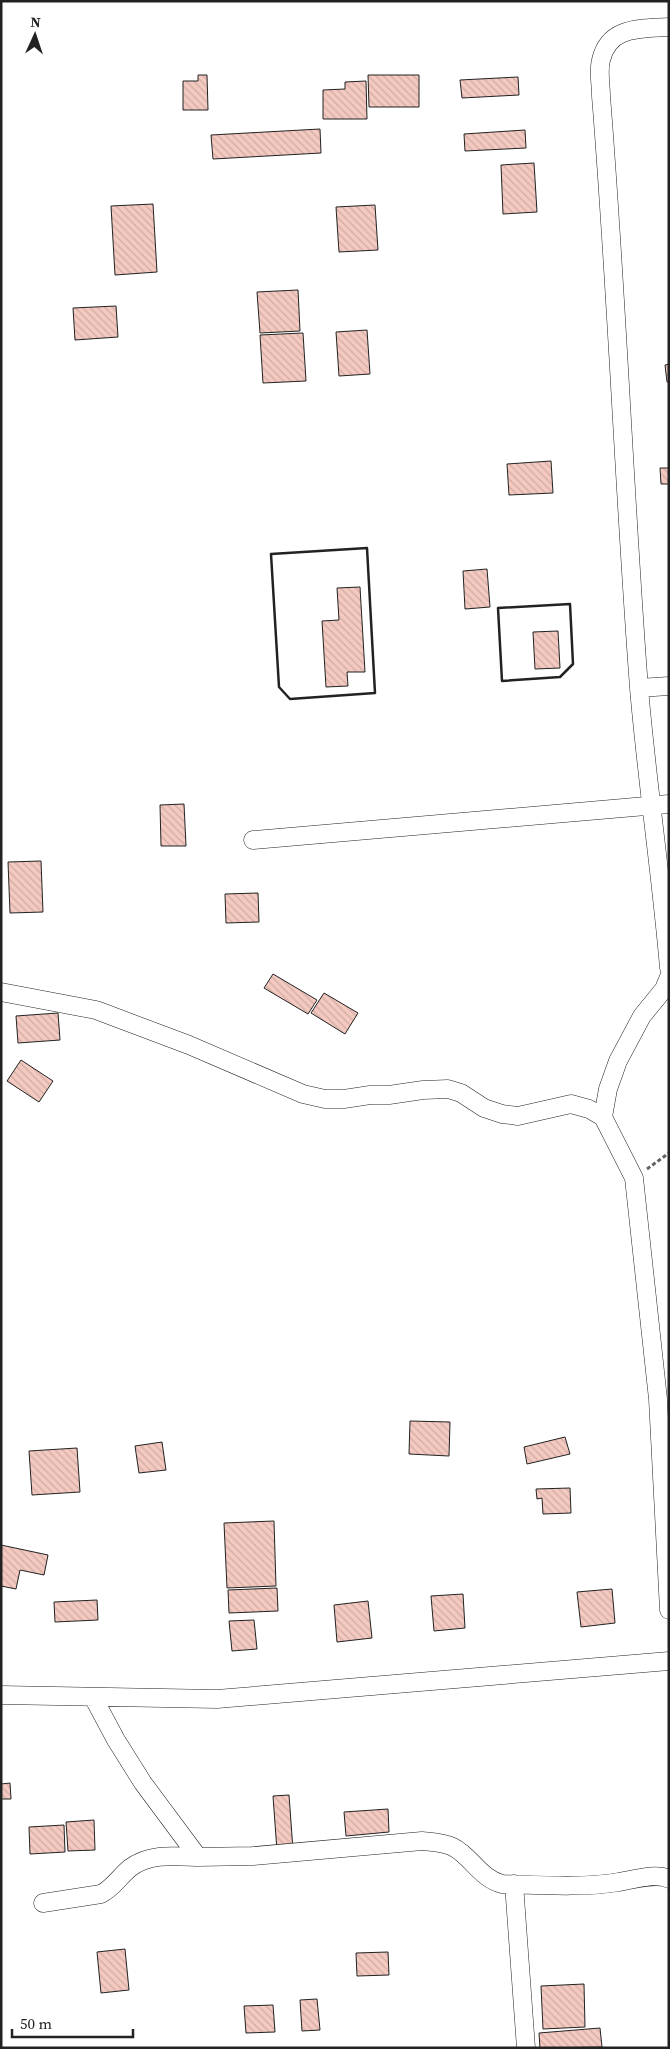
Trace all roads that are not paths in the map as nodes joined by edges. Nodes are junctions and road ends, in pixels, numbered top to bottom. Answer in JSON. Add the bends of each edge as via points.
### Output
{"nodes":[{"id":1,"x":669,"y":28,"type":"edge"},
{"id":2,"x":669,"y":686,"type":"edge"},
{"id":3,"x":639,"y":688,"type":"junction"},
{"id":4,"x":669,"y":804,"type":"edge"},
{"id":5,"x":650,"y":806,"type":"junction"},
{"id":6,"x":253,"y":840,"type":"dead end"},
{"id":7,"x":669,"y":968,"type":"edge"},
{"id":8,"x":669,"y":977,"type":"edge"},
{"id":9,"x":1,"y":992,"type":"edge"},
{"id":10,"x":604,"y":1117,"type":"junction"},
{"id":11,"x":669,"y":1610,"type":"edge"},
{"id":12,"x":669,"y":1661,"type":"edge"},
{"id":13,"x":1,"y":1695,"type":"edge"},
{"id":14,"x":93,"y":1697,"type":"junction"},
{"id":15,"x":198,"y":1857,"type":"junction"},
{"id":16,"x":669,"y":1880,"type":"edge"},
{"id":17,"x":514,"y":1884,"type":"junction"},
{"id":18,"x":43,"y":1902,"type":"dead end"},
{"id":19,"x":526,"y":2048,"type":"edge"}],
"edges":[{"from":1,"to":3,"type":"street","via":[[623,32],[612,38],[600,62]]},
{"from":2,"to":3,"type":"street"},
{"from":3,"to":5,"type":"street"},
{"from":4,"to":5,"type":"street"},
{"from":5,"to":6,"type":"street"},
{"from":5,"to":7,"type":"street"},
{"from":8,"to":10,"type":"street","via":[[664,989],[642,1016],[618,1061],[608,1089]]},
{"from":9,"to":10,"type":"street","via":[[96,1010],[189,1045],[303,1094],[325,1099],[448,1089],[502,1114],[518,1116],[571,1104]]},
{"from":10,"to":11,"type":"street","via":[[634,1178],[658,1399]]},
{"from":12,"to":14,"type":"street","via":[[217,1699]]},
{"from":13,"to":14,"type":"street"},
{"from":14,"to":15,"type":"street","via":[[143,1784]]},
{"from":15,"to":17,"type":"street","via":[[253,1856],[422,1841],[454,1847],[496,1883]]},
{"from":15,"to":18,"type":"street","via":[[170,1856],[143,1860],[101,1894]]},
{"from":16,"to":17,"type":"street","via":[[655,1877],[613,1883]]},
{"from":17,"to":19,"type":"street"}]}
